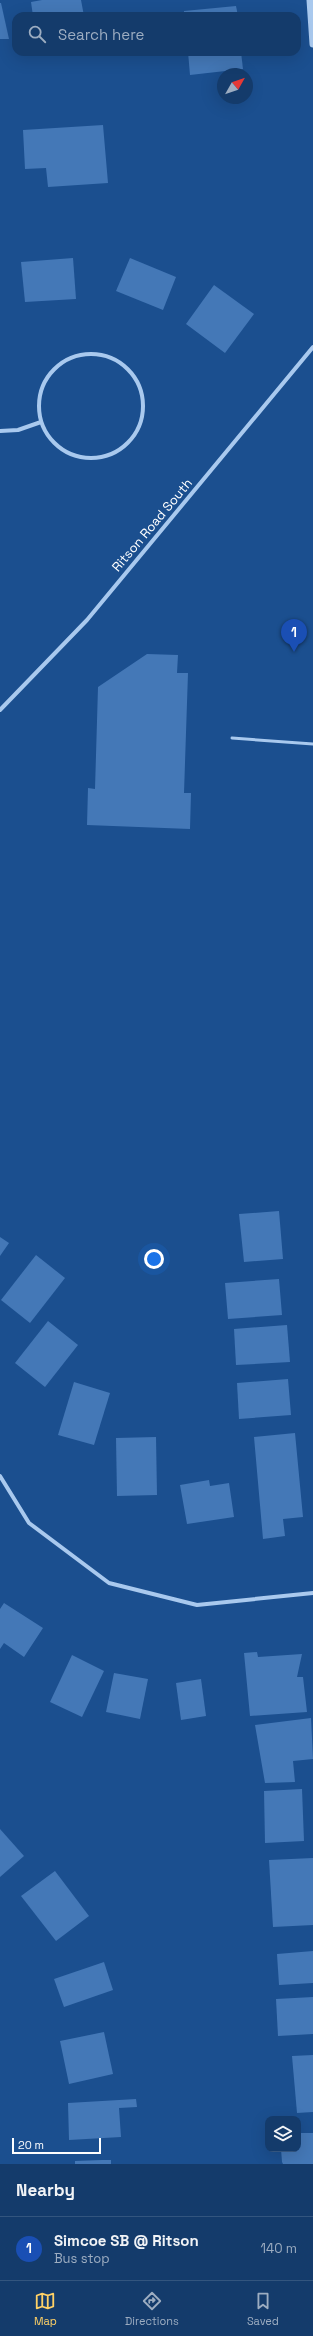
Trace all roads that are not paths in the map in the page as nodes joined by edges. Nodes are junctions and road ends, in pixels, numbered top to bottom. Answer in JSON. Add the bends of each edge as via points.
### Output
{"nodes":[{"id":1,"x":310,"y":0,"type":"edge"},
{"id":2,"x":313,"y":44,"type":"edge"},
{"id":3,"x":313,"y":347,"type":"edge"},
{"id":4,"x":41,"y":422,"type":"junction"},
{"id":5,"x":0,"y":431,"type":"edge"},
{"id":6,"x":0,"y":710,"type":"edge"},
{"id":7,"x":232,"y":738,"type":"dead end"},
{"id":8,"x":313,"y":744,"type":"edge"},
{"id":9,"x":0,"y":1476,"type":"edge"},
{"id":10,"x":313,"y":1593,"type":"edge"}],
"edges":[{"from":1,"to":2,"type":"street"},
{"from":3,"to":6,"type":"street","name":"Ritson Road South","via":[[87,620]]},
{"from":4,"to":4,"type":"street","via":[[49,438],[62,450],[78,457],[95,458],[113,454],[127,444],[138,430],[143,413],[142,396],[136,380],[126,366],[111,357],[78,355],[62,362],[50,374],[42,388],[38,405]]},
{"from":4,"to":5,"type":"street","via":[[18,430]]},
{"from":7,"to":8,"type":"lane"},
{"from":9,"to":10,"type":"street","via":[[29,1523],[109,1583],[197,1605]]}]}
